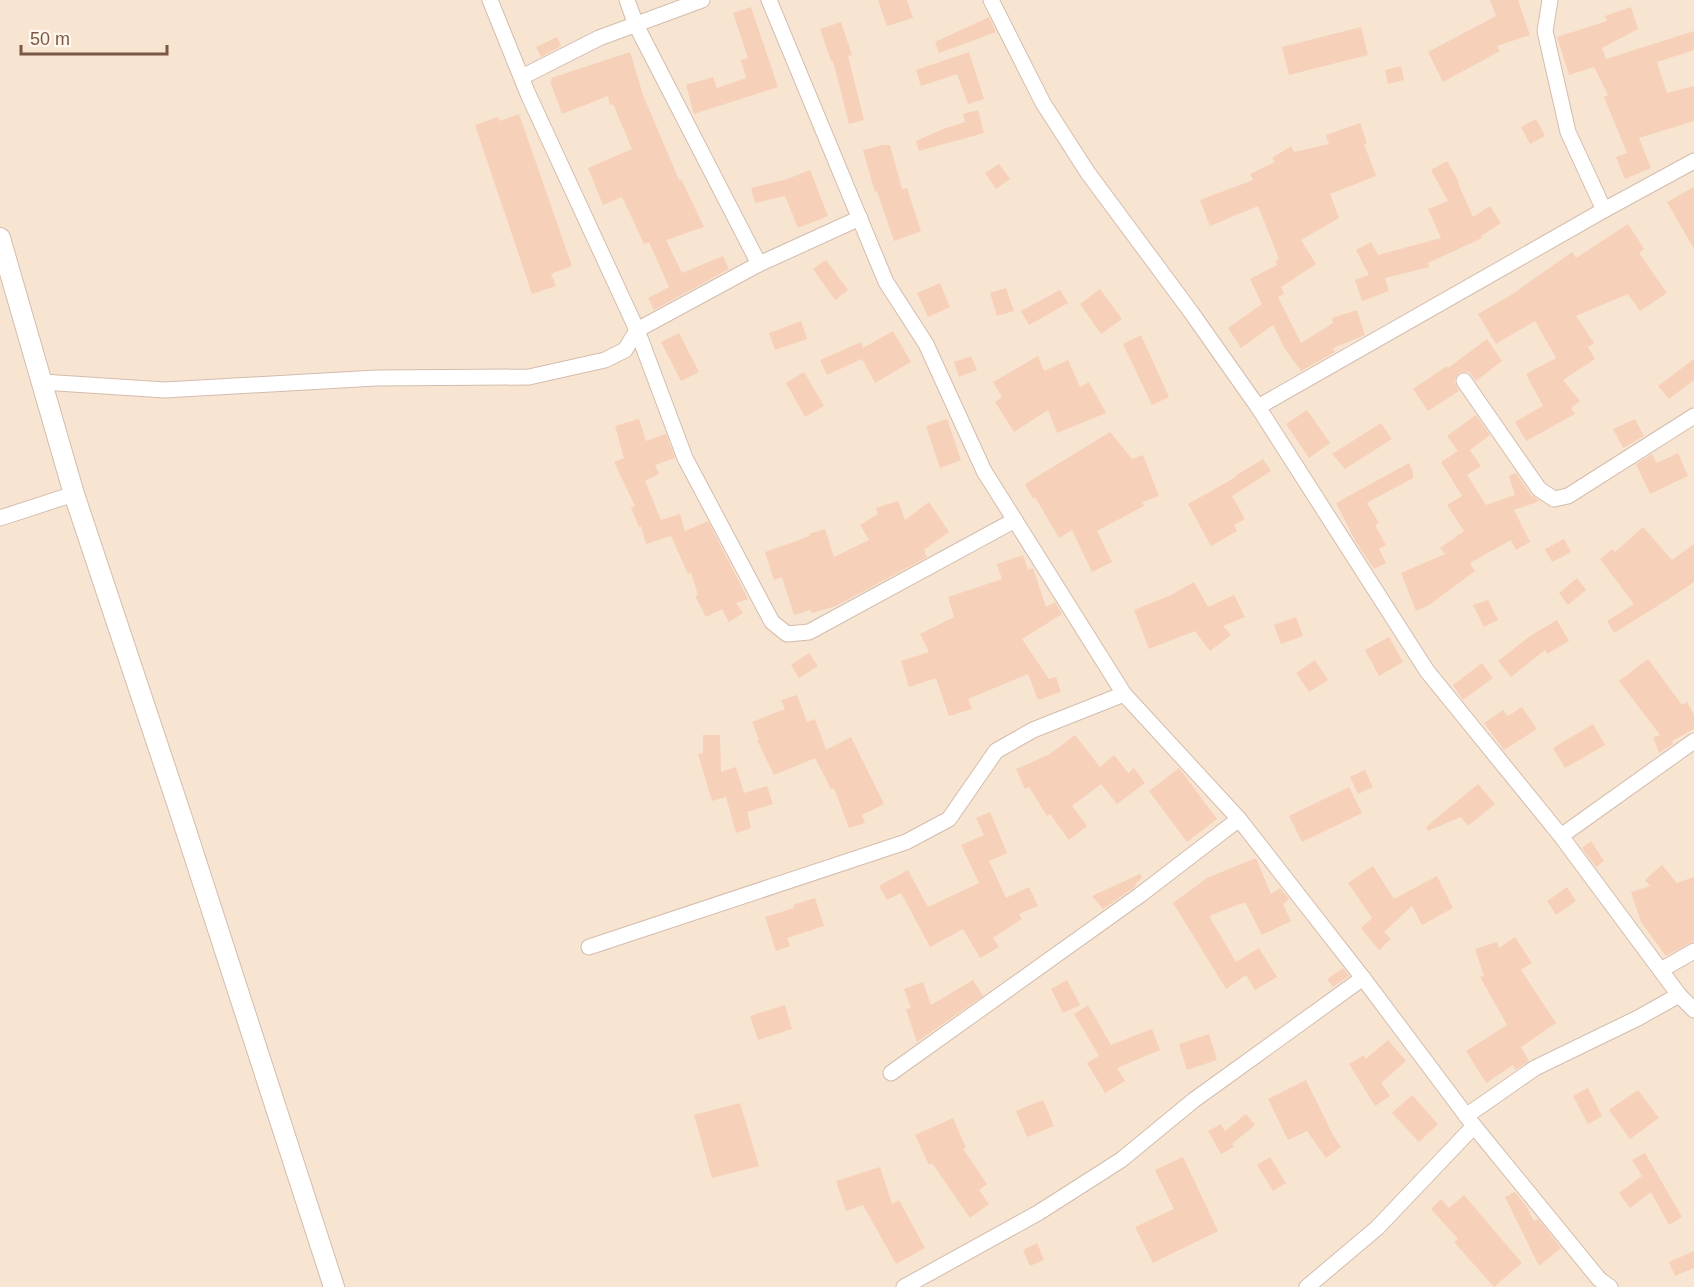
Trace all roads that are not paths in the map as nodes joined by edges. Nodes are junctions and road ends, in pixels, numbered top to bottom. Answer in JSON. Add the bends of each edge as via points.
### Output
{"nodes":[{"id":1,"x":490,"y":0,"type":"edge"},
{"id":2,"x":627,"y":0,"type":"edge"},
{"id":3,"x":702,"y":0,"type":"edge"},
{"id":4,"x":769,"y":0,"type":"edge"},
{"id":5,"x":991,"y":0,"type":"edge"},
{"id":6,"x":1550,"y":0,"type":"edge"},
{"id":7,"x":636,"y":25,"type":"junction"},
{"id":8,"x":522,"y":77,"type":"junction"},
{"id":9,"x":1694,"y":161,"type":"edge"},
{"id":10,"x":1604,"y":210,"type":"junction"},
{"id":11,"x":860,"y":218,"type":"junction"},
{"id":12,"x":0,"y":238,"type":"edge"},
{"id":13,"x":759,"y":264,"type":"junction"},
{"id":14,"x":637,"y":330,"type":"junction"},
{"id":15,"x":1464,"y":381,"type":"dead end"},
{"id":16,"x":42,"y":382,"type":"junction"},
{"id":17,"x":1258,"y":407,"type":"junction"},
{"id":18,"x":1694,"y":416,"type":"edge"},
{"id":19,"x":74,"y":494,"type":"junction"},
{"id":20,"x":0,"y":518,"type":"edge"},
{"id":21,"x":1015,"y":520,"type":"junction"},
{"id":22,"x":1124,"y":694,"type":"junction"},
{"id":23,"x":1694,"y":741,"type":"edge"},
{"id":24,"x":1239,"y":819,"type":"junction"},
{"id":25,"x":1561,"y":836,"type":"junction"},
{"id":26,"x":589,"y":946,"type":"dead end"},
{"id":27,"x":1694,"y":951,"type":"edge"},
{"id":28,"x":1661,"y":970,"type":"junction"},
{"id":29,"x":1363,"y":978,"type":"junction"},
{"id":30,"x":1679,"y":995,"type":"junction"},
{"id":31,"x":1694,"y":1010,"type":"edge"},
{"id":32,"x":891,"y":1073,"type":"dead end"},
{"id":33,"x":1470,"y":1121,"type":"junction"},
{"id":34,"x":334,"y":1287,"type":"edge"},
{"id":35,"x":903,"y":1287,"type":"edge"},
{"id":36,"x":1307,"y":1287,"type":"edge"},
{"id":37,"x":1610,"y":1287,"type":"edge"}],
"edges":[{"from":1,"to":8,"type":"street"},
{"from":2,"to":7,"type":"street"},
{"from":3,"to":7,"type":"street"},
{"from":4,"to":11,"type":"street"},
{"from":5,"to":17,"type":"street","via":[[1043,103],[1088,173]]},
{"from":6,"to":10,"type":"street","via":[[1545,31],[1568,132]]},
{"from":7,"to":8,"type":"street","via":[[599,38]]},
{"from":7,"to":13,"type":"street"},
{"from":8,"to":14,"type":"street"},
{"from":9,"to":10,"type":"street"},
{"from":10,"to":17,"type":"street"},
{"from":11,"to":13,"type":"street"},
{"from":11,"to":21,"type":"street","via":[[886,282],[926,344],[984,471]]},
{"from":12,"to":16,"type":"street"},
{"from":13,"to":14,"type":"street"},
{"from":14,"to":16,"type":"street","via":[[625,350],[605,360],[529,376],[376,378],[165,390]]},
{"from":14,"to":21,"type":"street","via":[[686,458],[772,622],[787,634],[809,632]]},
{"from":15,"to":18,"type":"street","via":[[1539,489],[1554,499],[1568,496]]},
{"from":16,"to":19,"type":"street"},
{"from":17,"to":25,"type":"street","via":[[1427,671]]},
{"from":19,"to":20,"type":"street"},
{"from":19,"to":34,"type":"street"},
{"from":21,"to":22,"type":"street"},
{"from":22,"to":24,"type":"street"},
{"from":22,"to":26,"type":"street","via":[[1033,730],[996,751],[949,819],[906,842]]},
{"from":23,"to":25,"type":"street"},
{"from":24,"to":29,"type":"street"},
{"from":24,"to":32,"type":"street","via":[[1140,895]]},
{"from":25,"to":28,"type":"street"},
{"from":27,"to":28,"type":"street"},
{"from":28,"to":30,"type":"street"},
{"from":29,"to":33,"type":"street"},
{"from":29,"to":35,"type":"street","via":[[1194,1100],[1120,1160],[1038,1213]]},
{"from":30,"to":31,"type":"street"},
{"from":30,"to":33,"type":"street","via":[[1536,1068]]},
{"from":33,"to":36,"type":"street","via":[[1377,1228]]},
{"from":33,"to":37,"type":"street","via":[[1599,1279]]}]}
